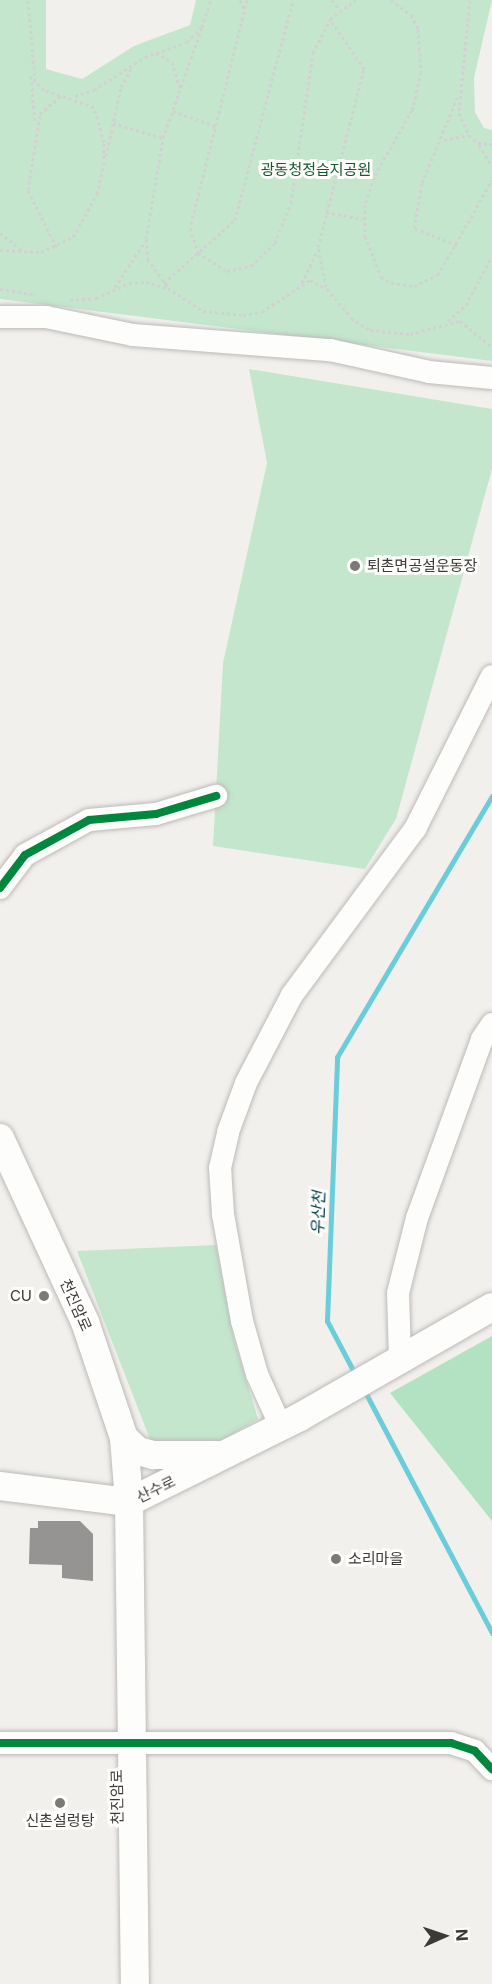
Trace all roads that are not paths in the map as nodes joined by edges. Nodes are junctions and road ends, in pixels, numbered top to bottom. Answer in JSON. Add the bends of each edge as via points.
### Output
{"nodes":[{"id":1,"x":0,"y":317,"type":"edge"},
{"id":2,"x":492,"y":378,"type":"edge"},
{"id":3,"x":492,"y":676,"type":"edge"},
{"id":4,"x":216,"y":796,"type":"dead end"},
{"id":5,"x":0,"y":888,"type":"edge"},
{"id":6,"x":492,"y":1024,"type":"edge"},
{"id":7,"x":0,"y":1138,"type":"edge"},
{"id":8,"x":492,"y":1307,"type":"edge"},
{"id":9,"x":390,"y":1365,"type":"junction"},
{"id":10,"x":291,"y":1422,"type":"junction"},
{"id":11,"x":124,"y":1438,"type":"junction"},
{"id":12,"x":228,"y":1454,"type":"junction"},
{"id":13,"x":0,"y":1486,"type":"edge"},
{"id":14,"x":129,"y":1502,"type":"junction"},
{"id":15,"x":0,"y":1743,"type":"edge"},
{"id":16,"x":129,"y":1744,"type":"junction"},
{"id":17,"x":492,"y":1769,"type":"edge"},
{"id":18,"x":135,"y":1984,"type":"edge"}],
"edges":[{"from":1,"to":2,"type":"street","via":[[46,317],[133,335],[330,350],[429,372]]},
{"from":3,"to":10,"type":"street","via":[[416,829],[292,994],[246,1083],[228,1132],[220,1168],[223,1214],[242,1321],[257,1374]]},
{"from":4,"to":5,"type":"street","via":[[156,814],[89,820],[25,855]]},
{"from":6,"to":9,"type":"street","via":[[482,1040],[417,1218],[398,1293]]},
{"from":7,"to":11,"type":"main road","name":"천진암로","via":[[85,1322]]},
{"from":8,"to":9,"type":"main road"},
{"from":9,"to":10,"type":"main road","name":"산수로"},
{"from":10,"to":12,"type":"main road","name":"산수로"},
{"from":11,"to":12,"type":"main road","via":[[138,1451],[153,1455]]},
{"from":11,"to":14,"type":"main road","name":"천진암로"},
{"from":12,"to":14,"type":"main road","name":"산수로"},
{"from":13,"to":14,"type":"main road","name":"산수로"},
{"from":14,"to":16,"type":"main road","name":"천진암로"},
{"from":15,"to":16,"type":"street"},
{"from":16,"to":17,"type":"street","via":[[451,1743],[475,1750]]},
{"from":16,"to":18,"type":"main road","name":"천진암로"}]}
